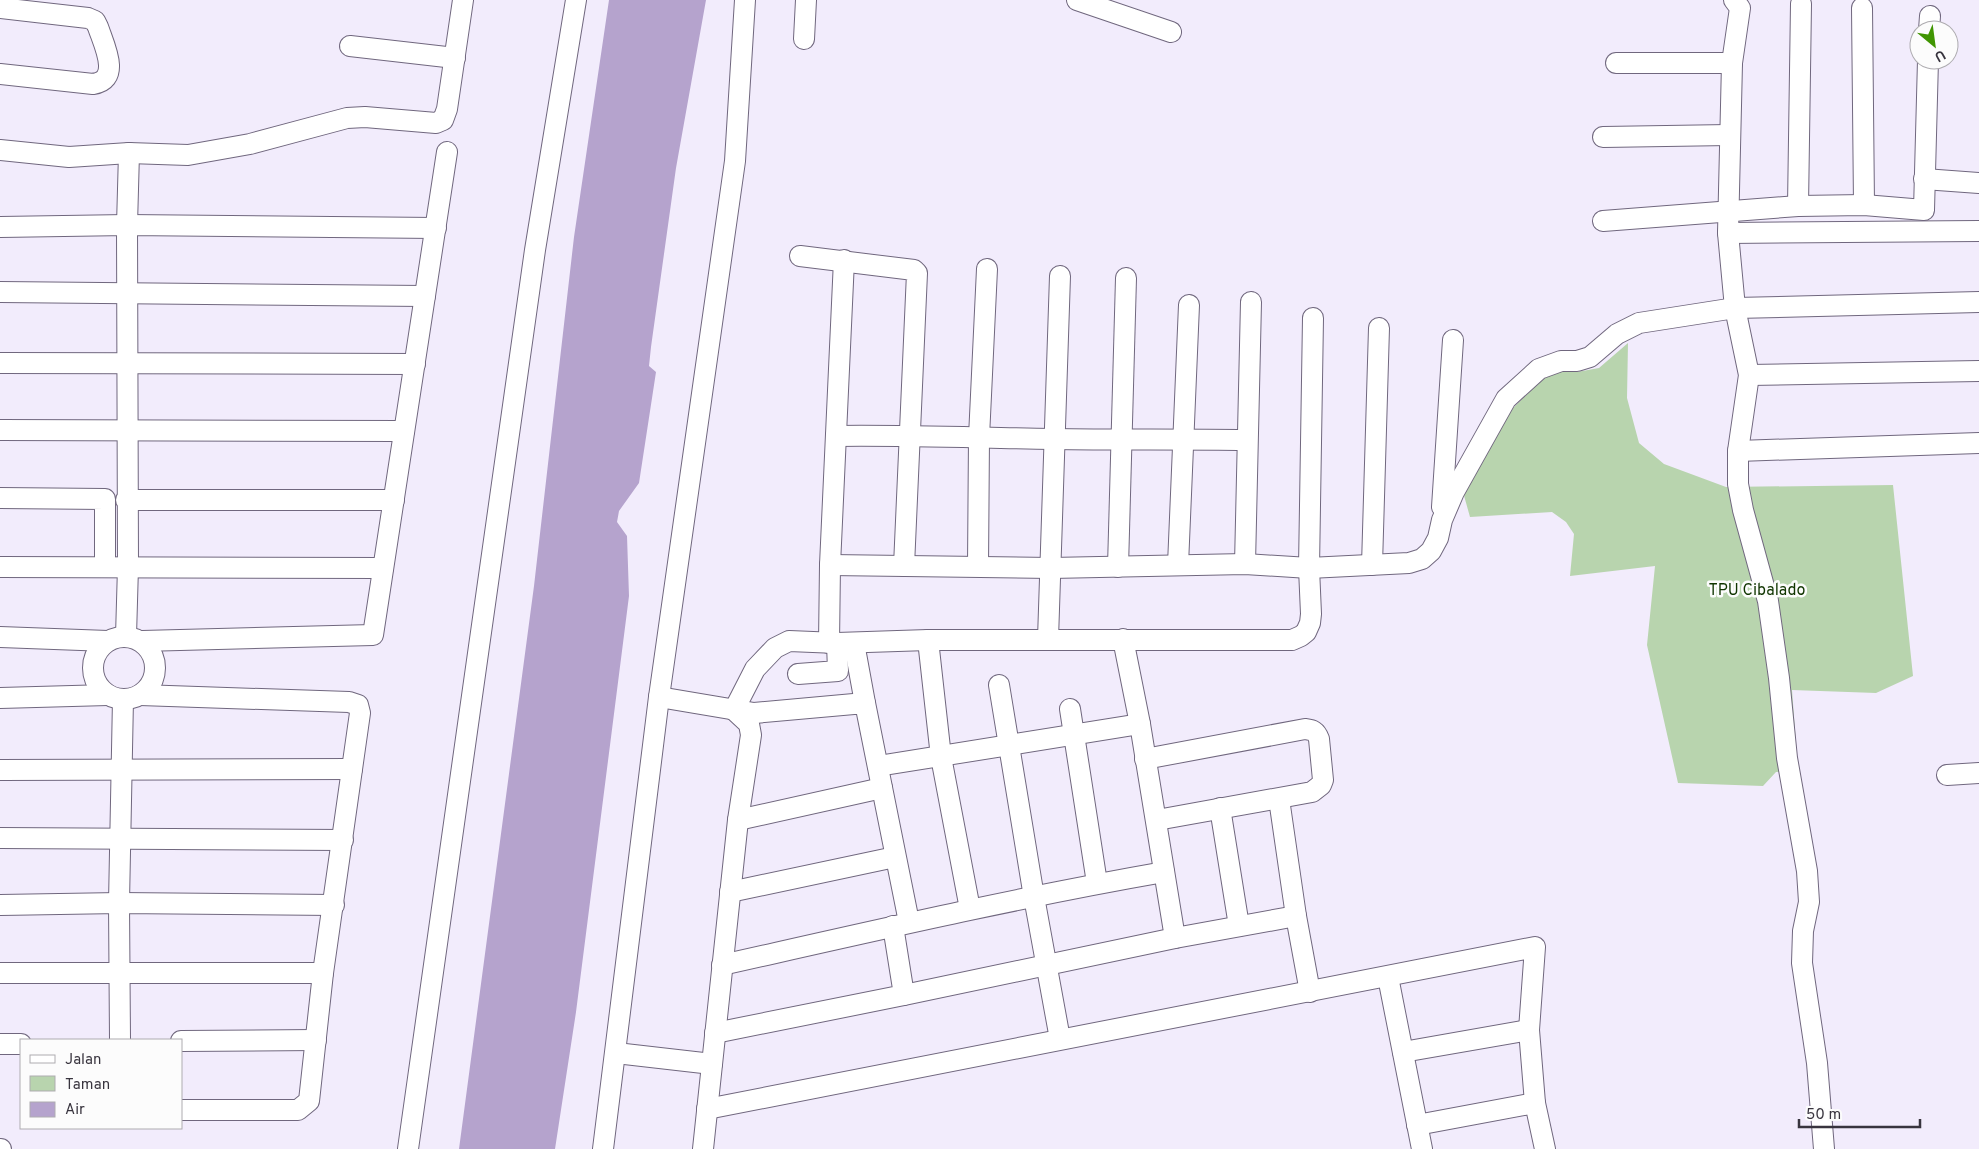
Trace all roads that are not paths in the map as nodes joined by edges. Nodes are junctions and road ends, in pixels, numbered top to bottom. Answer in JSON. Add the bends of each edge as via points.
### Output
{"nodes":[{"id":1,"x":463,"y":0,"type":"edge"},
{"id":2,"x":576,"y":0,"type":"edge"},
{"id":3,"x":745,"y":0,"type":"edge"},
{"id":4,"x":806,"y":0,"type":"edge"},
{"id":5,"x":1077,"y":0,"type":"edge"},
{"id":6,"x":1734,"y":0,"type":"edge"},
{"id":7,"x":1801,"y":4,"type":"dead end"},
{"id":8,"x":0,"y":8,"type":"edge"},
{"id":9,"x":1862,"y":8,"type":"dead end"},
{"id":10,"x":1171,"y":32,"type":"dead end"},
{"id":11,"x":804,"y":39,"type":"dead end"},
{"id":12,"x":350,"y":46,"type":"dead end"},
{"id":13,"x":455,"y":58,"type":"junction"},
{"id":14,"x":1616,"y":63,"type":"dead end"},
{"id":15,"x":1732,"y":63,"type":"junction"},
{"id":16,"x":1928,"y":70,"type":"edge"},
{"id":17,"x":0,"y":74,"type":"edge"},
{"id":18,"x":1729,"y":135,"type":"junction"},
{"id":19,"x":1603,"y":137,"type":"dead end"},
{"id":20,"x":0,"y":150,"type":"edge"},
{"id":21,"x":447,"y":152,"type":"dead end"},
{"id":22,"x":129,"y":153,"type":"junction"},
{"id":23,"x":1924,"y":179,"type":"junction"},
{"id":24,"x":1979,"y":183,"type":"edge"},
{"id":25,"x":1864,"y":205,"type":"junction"},
{"id":26,"x":1798,"y":206,"type":"junction"},
{"id":27,"x":1924,"y":210,"type":"junction"},
{"id":28,"x":1728,"y":212,"type":"junction"},
{"id":29,"x":1603,"y":221,"type":"dead end"},
{"id":30,"x":126,"y":225,"type":"junction"},
{"id":31,"x":0,"y":227,"type":"edge"},
{"id":32,"x":436,"y":228,"type":"junction"},
{"id":33,"x":1930,"y":230,"type":"junction"},
{"id":34,"x":1979,"y":231,"type":"edge"},
{"id":35,"x":1728,"y":233,"type":"junction"},
{"id":36,"x":800,"y":256,"type":"dead end"},
{"id":37,"x":844,"y":260,"type":"junction"},
{"id":38,"x":987,"y":269,"type":"dead end"},
{"id":39,"x":1060,"y":276,"type":"dead end"},
{"id":40,"x":1126,"y":278,"type":"dead end"},
{"id":41,"x":0,"y":292,"type":"edge"},
{"id":42,"x":126,"y":292,"type":"junction"},
{"id":43,"x":425,"y":296,"type":"junction"},
{"id":44,"x":1251,"y":302,"type":"dead end"},
{"id":45,"x":1979,"y":302,"type":"edge"},
{"id":46,"x":1189,"y":305,"type":"dead end"},
{"id":47,"x":1735,"y":308,"type":"junction"},
{"id":48,"x":1313,"y":318,"type":"dead end"},
{"id":49,"x":1379,"y":328,"type":"dead end"},
{"id":50,"x":1453,"y":340,"type":"dead end"},
{"id":51,"x":0,"y":363,"type":"edge"},
{"id":52,"x":127,"y":363,"type":"junction"},
{"id":53,"x":415,"y":364,"type":"junction"},
{"id":54,"x":1979,"y":371,"type":"edge"},
{"id":55,"x":1749,"y":375,"type":"junction"},
{"id":56,"x":0,"y":430,"type":"edge"},
{"id":57,"x":128,"y":431,"type":"junction"},
{"id":58,"x":404,"y":431,"type":"junction"},
{"id":59,"x":910,"y":435,"type":"junction"},
{"id":60,"x":836,"y":436,"type":"junction"},
{"id":61,"x":979,"y":436,"type":"junction"},
{"id":62,"x":1054,"y":439,"type":"junction"},
{"id":63,"x":1121,"y":439,"type":"junction"},
{"id":64,"x":1184,"y":439,"type":"junction"},
{"id":65,"x":1247,"y":440,"type":"junction"},
{"id":66,"x":1979,"y":443,"type":"edge"},
{"id":67,"x":1738,"y":451,"type":"junction"},
{"id":68,"x":0,"y":498,"type":"edge"},
{"id":69,"x":126,"y":500,"type":"junction"},
{"id":70,"x":394,"y":500,"type":"junction"},
{"id":71,"x":1442,"y":520,"type":"junction"},
{"id":72,"x":1245,"y":564,"type":"junction"},
{"id":73,"x":830,"y":565,"type":"junction"},
{"id":74,"x":1178,"y":565,"type":"junction"},
{"id":75,"x":1372,"y":565,"type":"junction"},
{"id":76,"x":105,"y":566,"type":"junction"},
{"id":77,"x":904,"y":566,"type":"junction"},
{"id":78,"x":978,"y":566,"type":"junction"},
{"id":79,"x":0,"y":567,"type":"edge"},
{"id":80,"x":128,"y":567,"type":"junction"},
{"id":81,"x":1118,"y":567,"type":"junction"},
{"id":82,"x":383,"y":568,"type":"junction"},
{"id":83,"x":1051,"y":568,"type":"junction"},
{"id":84,"x":1309,"y":568,"type":"junction"},
{"id":85,"x":0,"y":637,"type":"edge"},
{"id":86,"x":125,"y":639,"type":"junction"},
{"id":87,"x":1048,"y":639,"type":"junction"},
{"id":88,"x":928,"y":640,"type":"junction"},
{"id":89,"x":1123,"y":640,"type":"junction"},
{"id":90,"x":840,"y":643,"type":"junction"},
{"id":91,"x":798,"y":674,"type":"dead end"},
{"id":92,"x":999,"y":686,"type":"dead end"},
{"id":93,"x":124,"y":696,"type":"junction"},
{"id":94,"x":659,"y":697,"type":"junction"},
{"id":95,"x":0,"y":698,"type":"edge"},
{"id":96,"x":865,"y":703,"type":"junction"},
{"id":97,"x":1070,"y":708,"type":"dead end"},
{"id":98,"x":734,"y":710,"type":"junction"},
{"id":99,"x":1140,"y":724,"type":"junction"},
{"id":100,"x":1074,"y":735,"type":"junction"},
{"id":101,"x":1008,"y":746,"type":"junction"},
{"id":102,"x":941,"y":757,"type":"junction"},
{"id":103,"x":1146,"y":759,"type":"junction"},
{"id":104,"x":878,"y":766,"type":"junction"},
{"id":105,"x":122,"y":769,"type":"junction"},
{"id":106,"x":352,"y":769,"type":"junction"},
{"id":107,"x":0,"y":770,"type":"edge"},
{"id":108,"x":1979,"y":773,"type":"edge"},
{"id":109,"x":1947,"y":776,"type":"dead end"},
{"id":110,"x":882,"y":788,"type":"junction"},
{"id":111,"x":1279,"y":799,"type":"junction"},
{"id":112,"x":1220,"y":808,"type":"junction"},
{"id":113,"x":738,"y":820,"type":"junction"},
{"id":114,"x":1157,"y":820,"type":"junction"},
{"id":115,"x":120,"y":837,"type":"junction"},
{"id":116,"x":0,"y":838,"type":"edge"},
{"id":117,"x":343,"y":840,"type":"junction"},
{"id":118,"x":895,"y":857,"type":"junction"},
{"id":119,"x":1164,"y":872,"type":"junction"},
{"id":120,"x":1097,"y":884,"type":"junction"},
{"id":121,"x":730,"y":892,"type":"junction"},
{"id":122,"x":1034,"y":897,"type":"junction"},
{"id":123,"x":119,"y":903,"type":"junction"},
{"id":124,"x":0,"y":905,"type":"edge"},
{"id":125,"x":334,"y":905,"type":"junction"},
{"id":126,"x":970,"y":909,"type":"junction"},
{"id":127,"x":1296,"y":916,"type":"junction"},
{"id":128,"x":901,"y":924,"type":"junction"},
{"id":129,"x":1239,"y":926,"type":"junction"},
{"id":130,"x":1175,"y":938,"type":"junction"},
{"id":131,"x":722,"y":965,"type":"junction"},
{"id":132,"x":1047,"y":966,"type":"junction"},
{"id":133,"x":120,"y":972,"type":"junction"},
{"id":134,"x":0,"y":973,"type":"edge"},
{"id":135,"x":323,"y":973,"type":"junction"},
{"id":136,"x":1388,"y":977,"type":"junction"},
{"id":137,"x":1310,"y":992,"type":"junction"},
{"id":138,"x":904,"y":995,"type":"junction"},
{"id":139,"x":1529,"y":1030,"type":"junction"},
{"id":140,"x":715,"y":1033,"type":"junction"},
{"id":141,"x":120,"y":1039,"type":"edge"},
{"id":142,"x":1060,"y":1039,"type":"junction"},
{"id":143,"x":316,"y":1040,"type":"junction"},
{"id":144,"x":182,"y":1041,"type":"edge"},
{"id":145,"x":1403,"y":1052,"type":"junction"},
{"id":146,"x":616,"y":1053,"type":"junction"},
{"id":147,"x":712,"y":1064,"type":"junction"},
{"id":148,"x":1536,"y":1103,"type":"junction"},
{"id":149,"x":707,"y":1109,"type":"junction"},
{"id":150,"x":182,"y":1110,"type":"edge"},
{"id":151,"x":1417,"y":1125,"type":"junction"},
{"id":152,"x":408,"y":1149,"type":"edge"},
{"id":153,"x":603,"y":1149,"type":"edge"},
{"id":154,"x":703,"y":1149,"type":"edge"},
{"id":155,"x":1422,"y":1149,"type":"edge"},
{"id":156,"x":1545,"y":1149,"type":"edge"},
{"id":157,"x":1824,"y":1149,"type":"edge"}],
"edges":[{"from":1,"to":13,"type":"street"},
{"from":2,"to":152,"type":"street","via":[[535,250]]},
{"from":3,"to":94,"type":"street","via":[[735,161]]},
{"from":4,"to":11,"type":"street"},
{"from":5,"to":10,"type":"street"},
{"from":6,"to":15,"type":"street","via":[[1740,8]]},
{"from":7,"to":26,"type":"street"},
{"from":8,"to":17,"type":"street","via":[[94,21],[110,66],[106,79],[93,84]]},
{"from":9,"to":25,"type":"street"},
{"from":12,"to":13,"type":"street"},
{"from":13,"to":22,"type":"street","via":[[446,115],[436,123],[355,117],[228,149],[188,155]]},
{"from":14,"to":15,"type":"street"},
{"from":15,"to":18,"type":"street"},
{"from":16,"to":23,"type":"street"},
{"from":18,"to":19,"type":"street"},
{"from":18,"to":28,"type":"street"},
{"from":20,"to":22,"type":"street","via":[[68,157]]},
{"from":21,"to":32,"type":"street"},
{"from":22,"to":30,"type":"street"},
{"from":23,"to":24,"type":"street"},
{"from":23,"to":27,"type":"street"},
{"from":25,"to":26,"type":"street"},
{"from":25,"to":27,"type":"street"},
{"from":26,"to":28,"type":"street"},
{"from":27,"to":33,"type":"street"},
{"from":28,"to":29,"type":"street"},
{"from":28,"to":35,"type":"street"},
{"from":30,"to":31,"type":"street"},
{"from":30,"to":32,"type":"street"},
{"from":30,"to":42,"type":"street"},
{"from":32,"to":43,"type":"street"},
{"from":33,"to":34,"type":"street"},
{"from":33,"to":35,"type":"street"},
{"from":35,"to":47,"type":"street"},
{"from":36,"to":37,"type":"street"},
{"from":37,"to":59,"type":"street","via":[[917,273]]},
{"from":37,"to":60,"type":"street"},
{"from":38,"to":61,"type":"street"},
{"from":39,"to":62,"type":"street"},
{"from":40,"to":63,"type":"street"},
{"from":41,"to":42,"type":"street"},
{"from":42,"to":43,"type":"street"},
{"from":42,"to":52,"type":"street"},
{"from":43,"to":53,"type":"street"},
{"from":44,"to":65,"type":"street"},
{"from":45,"to":47,"type":"street"},
{"from":46,"to":64,"type":"street"},
{"from":47,"to":55,"type":"street"},
{"from":47,"to":71,"type":"street","via":[[1639,323],[1617,334],[1590,357],[1561,361],[1539,369],[1506,399],[1478,446]]},
{"from":48,"to":84,"type":"street"},
{"from":49,"to":75,"type":"street"},
{"from":50,"to":71,"type":"street"},
{"from":51,"to":52,"type":"street"},
{"from":52,"to":53,"type":"street"},
{"from":52,"to":57,"type":"street"},
{"from":53,"to":58,"type":"street"},
{"from":54,"to":55,"type":"street"},
{"from":55,"to":67,"type":"street"},
{"from":56,"to":57,"type":"street"},
{"from":57,"to":58,"type":"street"},
{"from":57,"to":69,"type":"street"},
{"from":58,"to":70,"type":"street"},
{"from":59,"to":60,"type":"street"},
{"from":59,"to":61,"type":"street"},
{"from":59,"to":77,"type":"street"},
{"from":60,"to":73,"type":"street"},
{"from":61,"to":62,"type":"street"},
{"from":61,"to":78,"type":"street"},
{"from":62,"to":63,"type":"street"},
{"from":62,"to":83,"type":"street"},
{"from":63,"to":64,"type":"street"},
{"from":63,"to":81,"type":"street"},
{"from":64,"to":65,"type":"street"},
{"from":64,"to":74,"type":"street"},
{"from":65,"to":72,"type":"street"},
{"from":66,"to":67,"type":"street"},
{"from":67,"to":157,"type":"street","via":[[1738,484],[1768,601],[1787,758],[1807,871],[1809,902],[1803,931],[1802,963],[1817,1063]]},
{"from":68,"to":76,"type":"street","via":[[106,499]]},
{"from":69,"to":70,"type":"street"},
{"from":69,"to":80,"type":"street"},
{"from":70,"to":82,"type":"street"},
{"from":71,"to":75,"type":"street","via":[[1438,538],[1422,560]]},
{"from":72,"to":74,"type":"street"},
{"from":72,"to":84,"type":"street"},
{"from":73,"to":77,"type":"street"},
{"from":73,"to":90,"type":"street"},
{"from":74,"to":81,"type":"street"},
{"from":75,"to":84,"type":"street"},
{"from":76,"to":79,"type":"street"},
{"from":76,"to":80,"type":"street"},
{"from":77,"to":78,"type":"street"},
{"from":78,"to":83,"type":"street"},
{"from":80,"to":82,"type":"street"},
{"from":80,"to":86,"type":"street"},
{"from":81,"to":83,"type":"street"},
{"from":82,"to":86,"type":"street","via":[[373,635]]},
{"from":83,"to":87,"type":"street"},
{"from":84,"to":89,"type":"street","via":[[1310,623],[1306,632],[1292,640]]},
{"from":85,"to":86,"type":"street"},
{"from":86,"to":93,"type":"street","via":[[150,649],[156,668],[151,683]]},
{"from":86,"to":93,"type":"street","via":[[98,650],[93,662],[93,675],[98,686]]},
{"from":87,"to":88,"type":"street"},
{"from":87,"to":89,"type":"street"},
{"from":88,"to":90,"type":"street"},
{"from":88,"to":102,"type":"street"},
{"from":89,"to":99,"type":"street"},
{"from":90,"to":91,"type":"street","via":[[838,671]]},
{"from":90,"to":96,"type":"street"},
{"from":90,"to":98,"type":"street","via":[[789,642],[775,648],[755,669]]},
{"from":92,"to":101,"type":"street"},
{"from":93,"to":95,"type":"street"},
{"from":93,"to":105,"type":"street"},
{"from":93,"to":106,"type":"street","via":[[354,703],[360,713]]},
{"from":94,"to":98,"type":"street"},
{"from":94,"to":146,"type":"street"},
{"from":96,"to":98,"type":"street","via":[[754,713]]},
{"from":96,"to":104,"type":"street"},
{"from":97,"to":100,"type":"street"},
{"from":98,"to":113,"type":"street","via":[[749,724],[751,734]]},
{"from":99,"to":100,"type":"street"},
{"from":99,"to":103,"type":"street"},
{"from":100,"to":101,"type":"street"},
{"from":100,"to":120,"type":"street"},
{"from":101,"to":102,"type":"street"},
{"from":101,"to":122,"type":"street"},
{"from":102,"to":104,"type":"street"},
{"from":102,"to":126,"type":"street"},
{"from":103,"to":111,"type":"street","via":[[1305,729],[1316,732],[1322,766],[1321,785],[1312,792]]},
{"from":103,"to":114,"type":"street"},
{"from":104,"to":110,"type":"street"},
{"from":105,"to":106,"type":"street"},
{"from":105,"to":107,"type":"street"},
{"from":105,"to":115,"type":"street"},
{"from":106,"to":117,"type":"street"},
{"from":108,"to":109,"type":"street"},
{"from":110,"to":113,"type":"street"},
{"from":110,"to":118,"type":"street"},
{"from":111,"to":112,"type":"street"},
{"from":111,"to":127,"type":"street"},
{"from":112,"to":114,"type":"street"},
{"from":112,"to":129,"type":"street"},
{"from":113,"to":121,"type":"street"},
{"from":114,"to":119,"type":"street"},
{"from":115,"to":116,"type":"street"},
{"from":115,"to":117,"type":"street"},
{"from":115,"to":123,"type":"street"},
{"from":117,"to":125,"type":"street"},
{"from":118,"to":121,"type":"street"},
{"from":118,"to":128,"type":"street"},
{"from":119,"to":120,"type":"street"},
{"from":119,"to":130,"type":"street"},
{"from":120,"to":122,"type":"street"},
{"from":121,"to":131,"type":"street"},
{"from":122,"to":126,"type":"street"},
{"from":122,"to":132,"type":"street"},
{"from":123,"to":124,"type":"street"},
{"from":123,"to":125,"type":"street"},
{"from":123,"to":133,"type":"street"},
{"from":125,"to":135,"type":"street"},
{"from":126,"to":128,"type":"street"},
{"from":127,"to":129,"type":"street"},
{"from":127,"to":137,"type":"street"},
{"from":128,"to":131,"type":"street"},
{"from":128,"to":138,"type":"street"},
{"from":129,"to":130,"type":"street"},
{"from":130,"to":132,"type":"street"},
{"from":131,"to":140,"type":"street"},
{"from":132,"to":138,"type":"street"},
{"from":132,"to":142,"type":"street"},
{"from":133,"to":134,"type":"street"},
{"from":133,"to":135,"type":"street"},
{"from":133,"to":141,"type":"street"},
{"from":135,"to":143,"type":"street"},
{"from":136,"to":137,"type":"street"},
{"from":136,"to":139,"type":"street","via":[[1534,948]]},
{"from":136,"to":145,"type":"street"},
{"from":137,"to":142,"type":"street"},
{"from":138,"to":140,"type":"street"},
{"from":139,"to":145,"type":"street"},
{"from":139,"to":148,"type":"street"},
{"from":140,"to":147,"type":"street"},
{"from":142,"to":149,"type":"street"},
{"from":143,"to":144,"type":"street"},
{"from":143,"to":150,"type":"street","via":[[310,1097],[302,1108]]},
{"from":145,"to":151,"type":"street"},
{"from":146,"to":147,"type":"street"},
{"from":146,"to":153,"type":"street"},
{"from":147,"to":149,"type":"street"},
{"from":148,"to":151,"type":"street"},
{"from":148,"to":156,"type":"street"},
{"from":149,"to":154,"type":"street"},
{"from":151,"to":155,"type":"street"}]}
